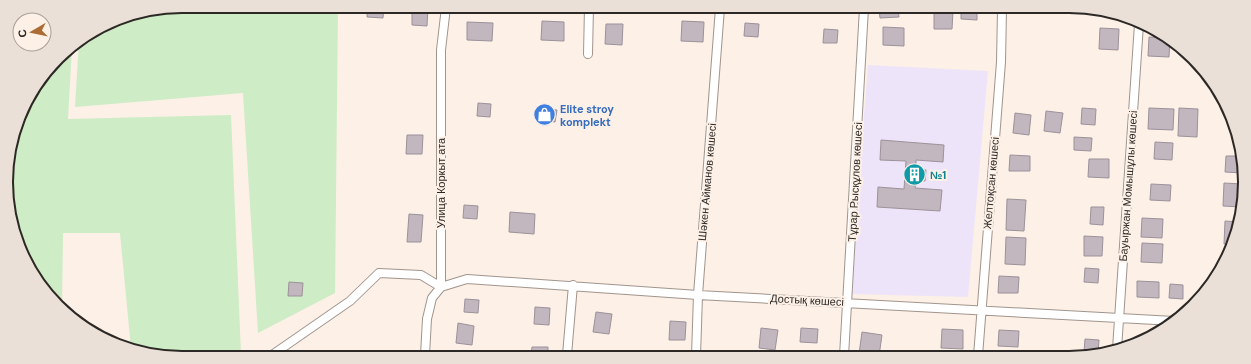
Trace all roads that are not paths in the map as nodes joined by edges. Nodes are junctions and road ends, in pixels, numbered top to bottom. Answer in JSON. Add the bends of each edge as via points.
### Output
{"nodes":[{"id":1,"x":445,"y":13,"type":"edge"},
{"id":2,"x":589,"y":13,"type":"edge"},
{"id":3,"x":720,"y":13,"type":"edge"},
{"id":4,"x":864,"y":13,"type":"edge"},
{"id":5,"x":1002,"y":13,"type":"edge"},
{"id":6,"x":1139,"y":28,"type":"edge"},
{"id":7,"x":588,"y":54,"type":"dead end"},
{"id":8,"x":573,"y":285,"type":"junction"},
{"id":9,"x":441,"y":287,"type":"junction"},
{"id":10,"x":698,"y":295,"type":"junction"},
{"id":11,"x":848,"y":303,"type":"junction"},
{"id":12,"x":981,"y":310,"type":"junction"},
{"id":13,"x":1119,"y":318,"type":"junction"},
{"id":14,"x":1166,"y":321,"type":"edge"},
{"id":15,"x":1117,"y":344,"type":"edge"},
{"id":16,"x":278,"y":351,"type":"edge"},
{"id":17,"x":425,"y":351,"type":"edge"},
{"id":18,"x":567,"y":351,"type":"edge"},
{"id":19,"x":696,"y":351,"type":"edge"},
{"id":20,"x":844,"y":351,"type":"edge"},
{"id":21,"x":978,"y":351,"type":"edge"}],
"edges":[{"from":1,"to":9,"type":"street","name":"Улица Коркыт ата","via":[[441,50]]},
{"from":2,"to":7,"type":"street"},
{"from":3,"to":10,"type":"street","name":"Шәкен Айманов көшесі"},
{"from":4,"to":11,"type":"street","name":"Тұрар Рысқұлов көшесі"},
{"from":5,"to":12,"type":"street","name":"Желтоқсан көшесі","via":[[1001,62]]},
{"from":6,"to":13,"type":"street","name":"Бауыржан Момышұлы көшесі"},
{"from":8,"to":9,"type":"street","name":"Достық көшесі","via":[[467,279]]},
{"from":8,"to":10,"type":"street","name":"Достық көшесі"},
{"from":8,"to":18,"type":"street"},
{"from":9,"to":16,"type":"street","via":[[421,275],[379,273],[350,301]]},
{"from":9,"to":17,"type":"street","via":[[432,298],[427,319]]},
{"from":10,"to":11,"type":"street","name":"Достық көшесі"},
{"from":10,"to":19,"type":"street","name":"Шәкен Айманов көшесі"},
{"from":11,"to":12,"type":"street","name":"Достық көшесі"},
{"from":11,"to":20,"type":"street","name":"Тұрар Рысқұлов көшесі"},
{"from":12,"to":13,"type":"street","name":"Достық көшесі"},
{"from":12,"to":21,"type":"street","name":"Желтоқсан көшесі"},
{"from":13,"to":14,"type":"street","name":"Достық көшесі"},
{"from":13,"to":15,"type":"street","name":"Бауыржан Момышұлы көшесі"}]}
